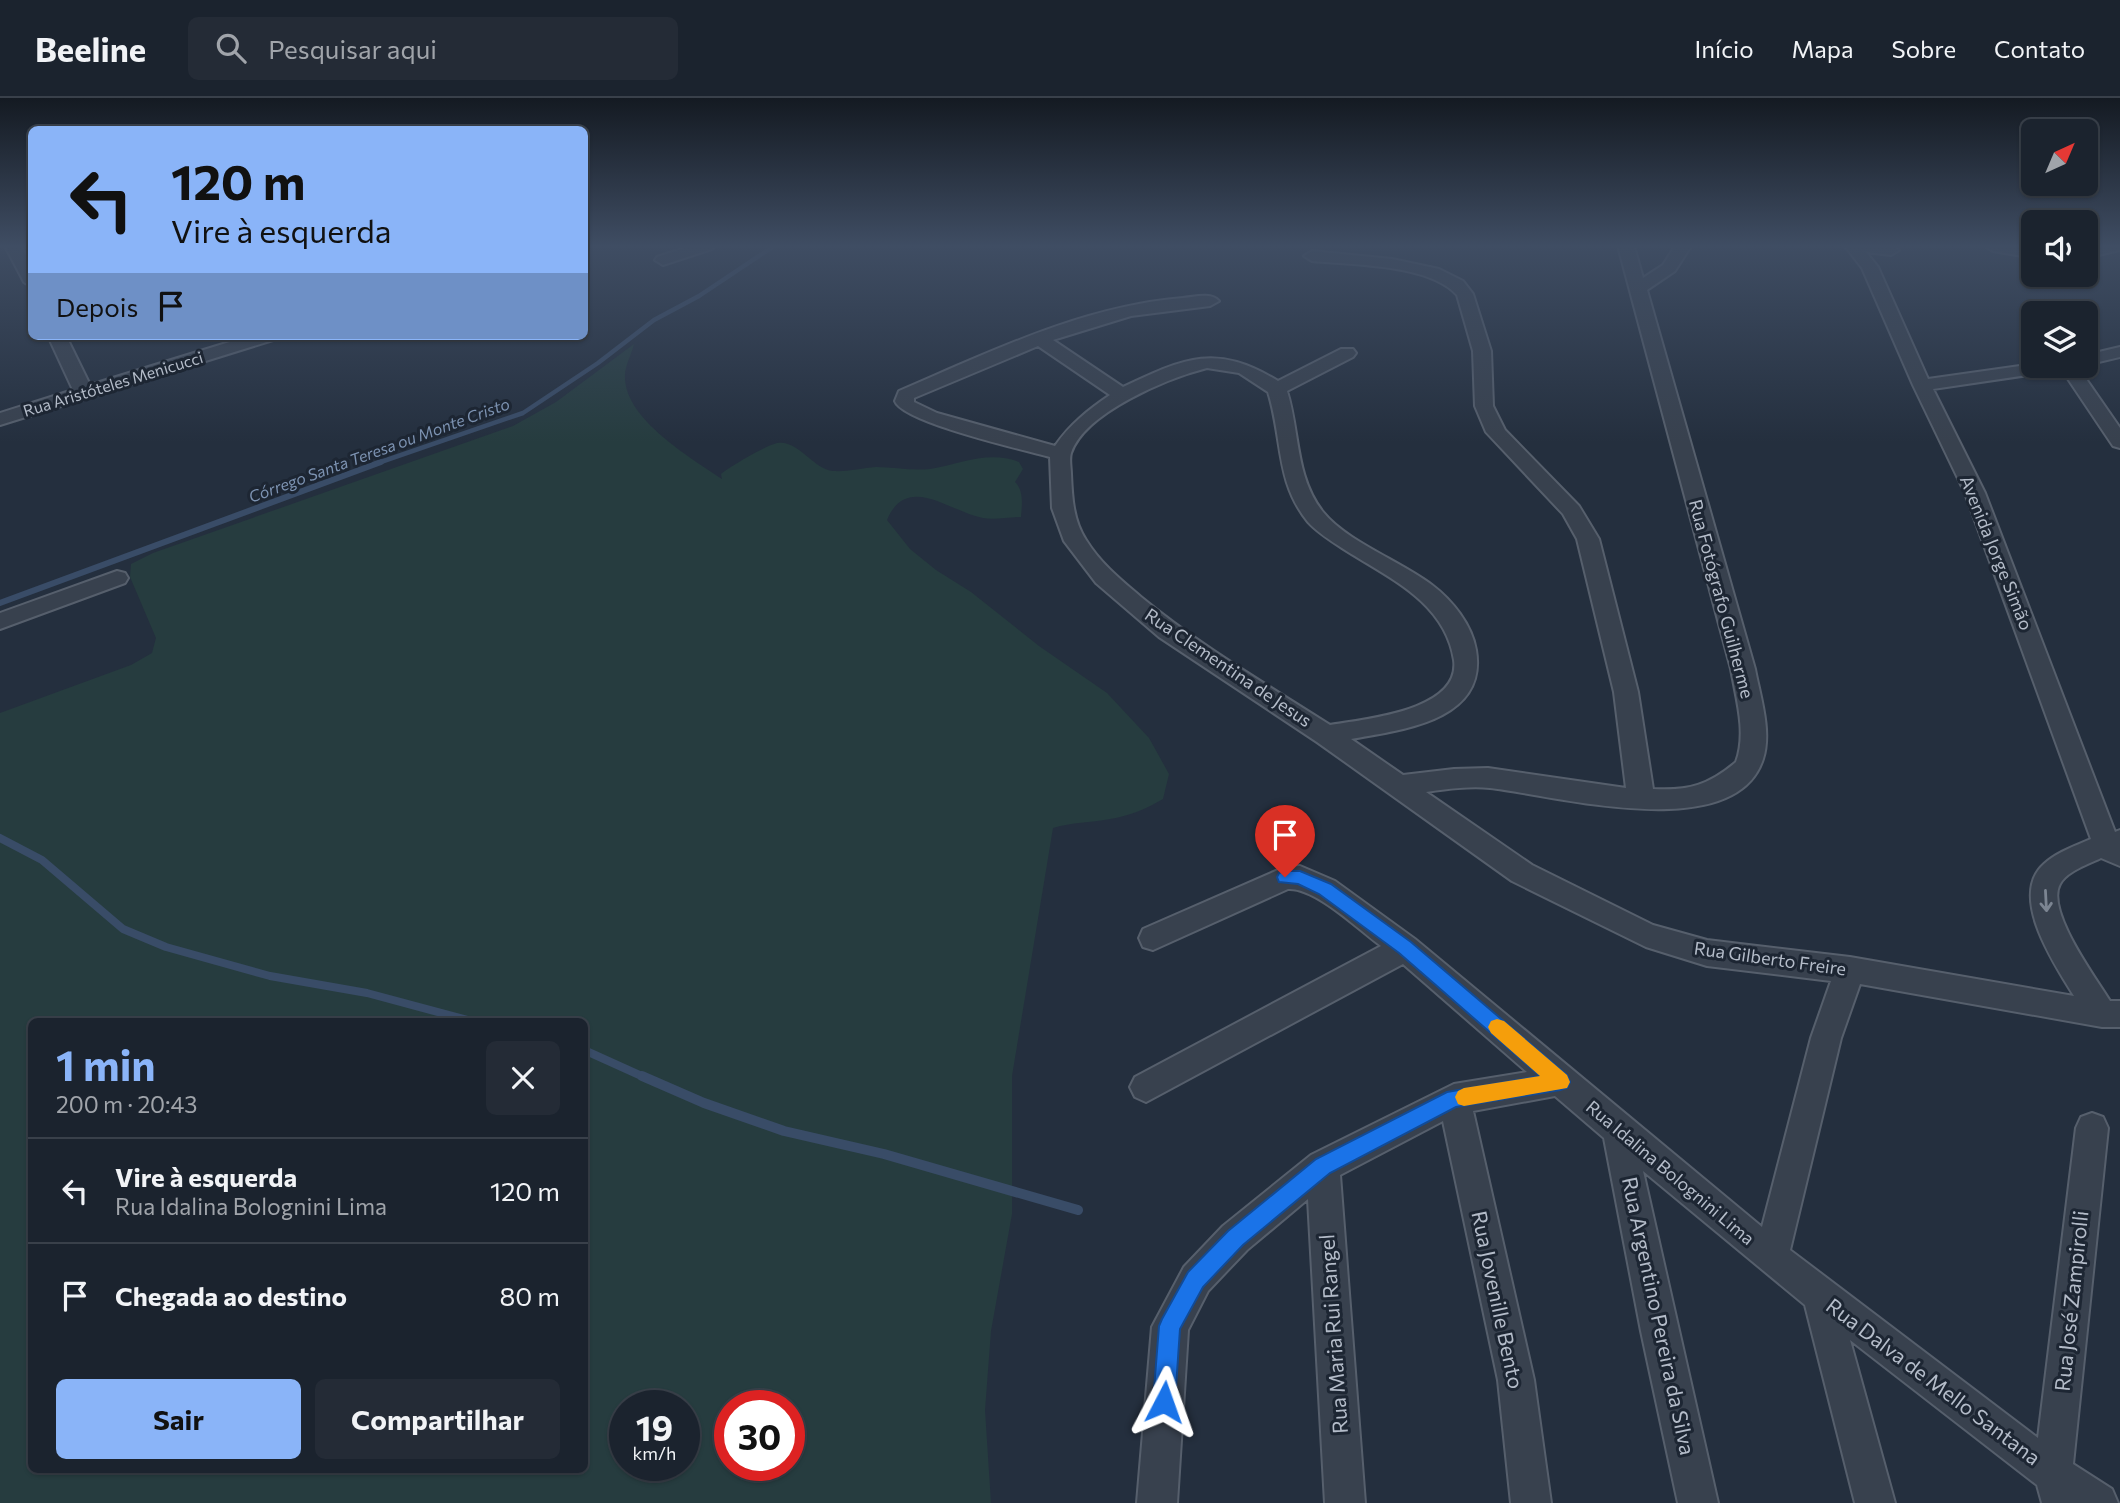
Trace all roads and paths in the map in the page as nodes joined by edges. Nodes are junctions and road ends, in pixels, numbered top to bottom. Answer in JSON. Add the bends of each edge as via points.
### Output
{"nodes":[{"id":1,"x":1130,"y":312,"type":"edge"},
{"id":2,"x":1470,"y":312,"type":"edge"},
{"id":3,"x":1645,"y":312,"type":"edge"},
{"id":4,"x":1890,"y":312,"type":"edge"},
{"id":5,"x":1039,"y":338,"type":"junction"},
{"id":6,"x":59,"y":340,"type":"edge"},
{"id":7,"x":235,"y":341,"type":"edge"},
{"id":8,"x":2120,"y":352,"type":"edge"},
{"id":9,"x":1347,"y":353,"type":"dead end"},
{"id":10,"x":2098,"y":357,"type":"edge"},
{"id":11,"x":2021,"y":371,"type":"edge"},
{"id":12,"x":2076,"y":378,"type":"edge"},
{"id":13,"x":1922,"y":385,"type":"junction"},
{"id":14,"x":1277,"y":389,"type":"junction"},
{"id":15,"x":84,"y":393,"type":"junction"},
{"id":16,"x":1122,"y":395,"type":"junction"},
{"id":17,"x":0,"y":419,"type":"edge"},
{"id":18,"x":2120,"y":442,"type":"edge"},
{"id":19,"x":1060,"y":454,"type":"junction"},
{"id":20,"x":117,"y":579,"type":"dead end"},
{"id":21,"x":0,"y":621,"type":"edge"},
{"id":22,"x":1326,"y":735,"type":"junction"},
{"id":23,"x":1398,"y":786,"type":"junction"},
{"id":24,"x":1641,"y":799,"type":"junction"},
{"id":25,"x":2116,"y":847,"type":"edge"},
{"id":26,"x":1153,"y":938,"type":"dead end"},
{"id":27,"x":1405,"y":948,"type":"junction"},
{"id":28,"x":1850,"y":970,"type":"junction"},
{"id":29,"x":2111,"y":1014,"type":"edge"},
{"id":30,"x":1560,"y":1082,"type":"junction"},
{"id":31,"x":1146,"y":1087,"type":"dead end"},
{"id":32,"x":1454,"y":1099,"type":"junction"},
{"id":33,"x":1618,"y":1128,"type":"junction"},
{"id":34,"x":2092,"y":1128,"type":"dead end"},
{"id":35,"x":1323,"y":1166,"type":"junction"},
{"id":36,"x":1771,"y":1257,"type":"junction"},
{"id":37,"x":1820,"y":1296,"type":"junction"},
{"id":38,"x":2058,"y":1488,"type":"edge"},
{"id":39,"x":2120,"y":1493,"type":"edge"},
{"id":40,"x":1157,"y":1503,"type":"edge"},
{"id":41,"x":1345,"y":1503,"type":"edge"},
{"id":42,"x":1531,"y":1503,"type":"edge"},
{"id":43,"x":1698,"y":1503,"type":"edge"},
{"id":44,"x":1875,"y":1503,"type":"edge"},
{"id":45,"x":2097,"y":1503,"type":"edge"}],
"edges":[{"from":1,"to":5,"type":"street"},
{"from":2,"to":24,"type":"street","via":[[1482,351],[1484,406],[1496,432],[1572,511],[1588,539],[1626,692]]},
{"from":3,"to":24,"type":"street","name":"Rua Fotógrafo Guilherme","via":[[1743,669],[1754,740],[1746,768],[1720,789],[1693,798]]},
{"from":4,"to":13,"type":"street","name":"Avenida Jorge Simão"},
{"from":5,"to":16,"type":"street"},
{"from":5,"to":19,"type":"street","via":[[906,395],[904,401],[930,417]]},
{"from":6,"to":15,"type":"street"},
{"from":7,"to":15,"type":"street","name":"Rua Aristóteles Menicucci"},
{"from":8,"to":10,"type":"street"},
{"from":9,"to":14,"type":"street"},
{"from":11,"to":13,"type":"street"},
{"from":12,"to":18,"type":"street"},
{"from":13,"to":25,"type":"street","name":"Avenida Jorge Simão","via":[[1975,493]]},
{"from":14,"to":16,"type":"street","via":[[1245,369],[1207,363],[1170,372]]},
{"from":14,"to":22,"type":"street","name":"Rua Clementina de Jesus","via":[[1292,471],[1299,493],[1317,519],[1425,591],[1447,611],[1464,642],[1466,668],[1461,687],[1442,704],[1415,718]]},
{"from":15,"to":17,"type":"street","name":"Rua Aristóteles Menicucci"},
{"from":16,"to":19,"type":"street","via":[[1089,418]]},
{"from":19,"to":22,"type":"street","name":"Rua Clementina de Jesus","via":[[1062,508],[1075,541],[1104,578],[1167,631]]},
{"from":20,"to":21,"type":"street"},
{"from":22,"to":23,"type":"street","name":"Rua Gilberto Freire"},
{"from":23,"to":24,"type":"street","name":"Rua Fotógrafo Guilherme","via":[[1490,778]]},
{"from":23,"to":28,"type":"street","name":"Rua Gilberto Freire","via":[[1522,873],[1647,935],[1707,953]]},
{"from":25,"to":29,"type":"street","name":"Avenida Jorge Simão","one_way":true,"via":[[2062,865],[2047,879],[2042,900],[2049,923]]},
{"from":26,"to":27,"type":"street","name":"Rua Idalina Bolognini Lima","via":[[1285,877],[1300,877],[1325,889]]},
{"from":27,"to":30,"type":"street","name":"Rua Idalina Bolognini Lima"},
{"from":27,"to":31,"type":"street"},
{"from":28,"to":29,"type":"street","name":"Rua Gilberto Freire"},
{"from":28,"to":36,"type":"street","via":[[1826,1038]]},
{"from":30,"to":32,"type":"street"},
{"from":30,"to":33,"type":"street","name":"Rua Idalina Bolognini Lima"},
{"from":32,"to":35,"type":"street"},
{"from":32,"to":42,"type":"street","name":"Rua Jovenille Bento","via":[[1516,1380]]},
{"from":33,"to":36,"type":"street","name":"Rua Idalina Bolognini Lima"},
{"from":33,"to":43,"type":"street","name":"Rua Argentino Pereira da Silva"},
{"from":34,"to":38,"type":"street","name":"Rua José Zampirolli"},
{"from":35,"to":40,"type":"street","via":[[1235,1238],[1196,1279],[1170,1326]]},
{"from":35,"to":41,"type":"street","name":"Rua Maria Rui Rangel"},
{"from":36,"to":37,"type":"street","name":"Rua Dalva de Mello Santana"},
{"from":37,"to":38,"type":"street","name":"Rua Dalva de Mello Santana"},
{"from":37,"to":44,"type":"street"},
{"from":38,"to":45,"type":"street","name":"Rua Dalva de Mello Santana"},
{"from":39,"to":45,"type":"street"}]}
